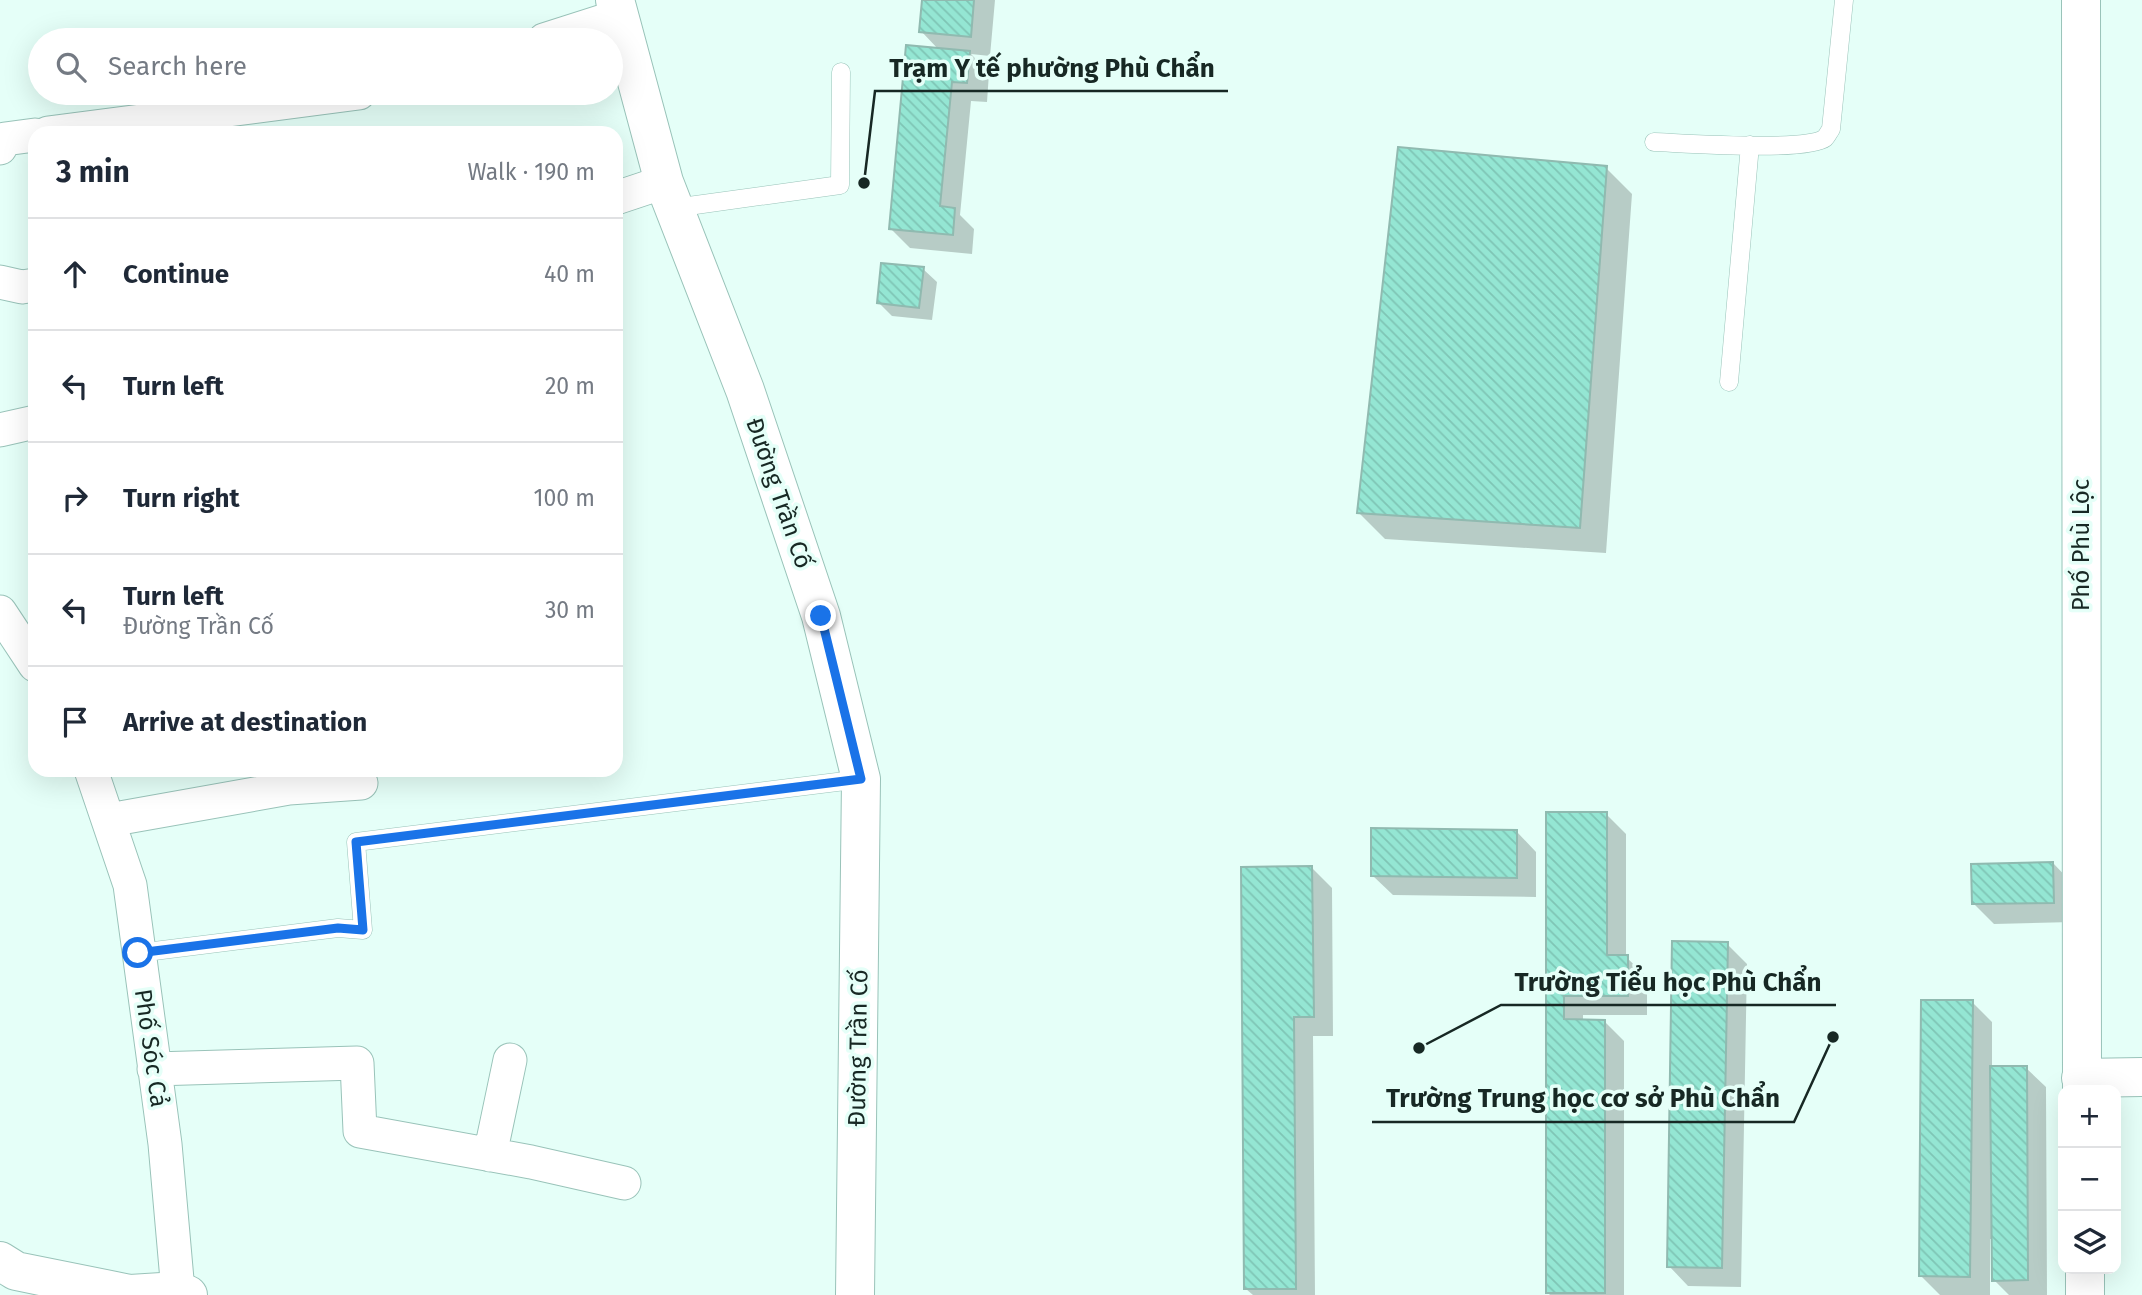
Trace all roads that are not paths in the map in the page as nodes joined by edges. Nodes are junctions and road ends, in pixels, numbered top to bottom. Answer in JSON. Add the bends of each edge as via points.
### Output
{"nodes":[{"id":1,"x":1844,"y":0,"type":"edge"},
{"id":2,"x":2081,"y":0,"type":"edge"},
{"id":3,"x":617,"y":8,"type":"edge"},
{"id":4,"x":571,"y":28,"type":"edge"},
{"id":5,"x":623,"y":28,"type":"edge"},
{"id":6,"x":623,"y":30,"type":"edge"},
{"id":7,"x":841,"y":72,"type":"dead end"},
{"id":8,"x":266,"y":105,"type":"edge"},
{"id":9,"x":102,"y":126,"type":"edge"},
{"id":10,"x":28,"y":136,"type":"edge"},
{"id":11,"x":1654,"y":142,"type":"dead end"},
{"id":12,"x":1750,"y":145,"type":"junction"},
{"id":13,"x":0,"y":148,"type":"edge"},
{"id":14,"x":669,"y":195,"type":"junction"},
{"id":15,"x":623,"y":198,"type":"edge"},
{"id":16,"x":0,"y":282,"type":"edge"},
{"id":17,"x":28,"y":286,"type":"edge"},
{"id":18,"x":1729,"y":382,"type":"dead end"},
{"id":19,"x":28,"y":424,"type":"edge"},
{"id":20,"x":0,"y":430,"type":"edge"},
{"id":21,"x":0,"y":612,"type":"edge"},
{"id":22,"x":28,"y":654,"type":"edge"},
{"id":23,"x":94,"y":777,"type":"edge"},
{"id":24,"x":861,"y":779,"type":"junction"},
{"id":25,"x":361,"y":783,"type":"dead end"},
{"id":26,"x":109,"y":820,"type":"junction"},
{"id":27,"x":138,"y":953,"type":"junction"},
{"id":28,"x":510,"y":1060,"type":"dead end"},
{"id":29,"x":154,"y":1069,"type":"junction"},
{"id":30,"x":2142,"y":1077,"type":"edge"},
{"id":31,"x":2082,"y":1084,"type":"edge"},
{"id":32,"x":490,"y":1155,"type":"junction"},
{"id":33,"x":624,"y":1183,"type":"dead end"},
{"id":34,"x":0,"y":1261,"type":"edge"},
{"id":35,"x":2085,"y":1274,"type":"edge"},
{"id":36,"x":183,"y":1293,"type":"edge"},
{"id":37,"x":855,"y":1295,"type":"edge"},
{"id":38,"x":2085,"y":1295,"type":"edge"}],
"edges":[{"from":1,"to":12,"type":"lane","via":[[1828,134],[1812,143]]},
{"from":2,"to":31,"type":"street","name":"Phố Phù Lộc"},
{"from":3,"to":4,"type":"street"},
{"from":3,"to":5,"type":"street","name":"Đường Trần Cố"},
{"from":6,"to":14,"type":"street","name":"Đường Trần Cố"},
{"from":7,"to":14,"type":"lane","via":[[840,185]]},
{"from":8,"to":9,"type":"street"},
{"from":10,"to":13,"type":"street","via":[[5,139]]},
{"from":11,"to":12,"type":"lane"},
{"from":12,"to":18,"type":"lane"},
{"from":14,"to":15,"type":"street"},
{"from":14,"to":24,"type":"street","name":"Đường Trần Cố","via":[[745,390],[821,616]]},
{"from":16,"to":17,"type":"street"},
{"from":19,"to":20,"type":"street"},
{"from":21,"to":22,"type":"street"},
{"from":23,"to":26,"type":"street","name":"Phố Sóc Cả"},
{"from":24,"to":27,"type":"lane","via":[[356,842],[363,930],[338,928]]},
{"from":24,"to":37,"type":"street","name":"Đường Trần Cố"},
{"from":25,"to":26,"type":"street","via":[[289,788]]},
{"from":26,"to":27,"type":"street","name":"Phố Sóc Cả","via":[[130,884]]},
{"from":27,"to":29,"type":"street","name":"Phố Sóc Cả"},
{"from":28,"to":32,"type":"street"},
{"from":29,"to":32,"type":"street","via":[[356,1063],[360,1131]]},
{"from":29,"to":36,"type":"street","name":"Phố Sóc Cả"},
{"from":30,"to":31,"type":"street"},
{"from":32,"to":33,"type":"street"},
{"from":34,"to":36,"type":"street","via":[[16,1271],[130,1294]]},
{"from":35,"to":38,"type":"street"}]}
